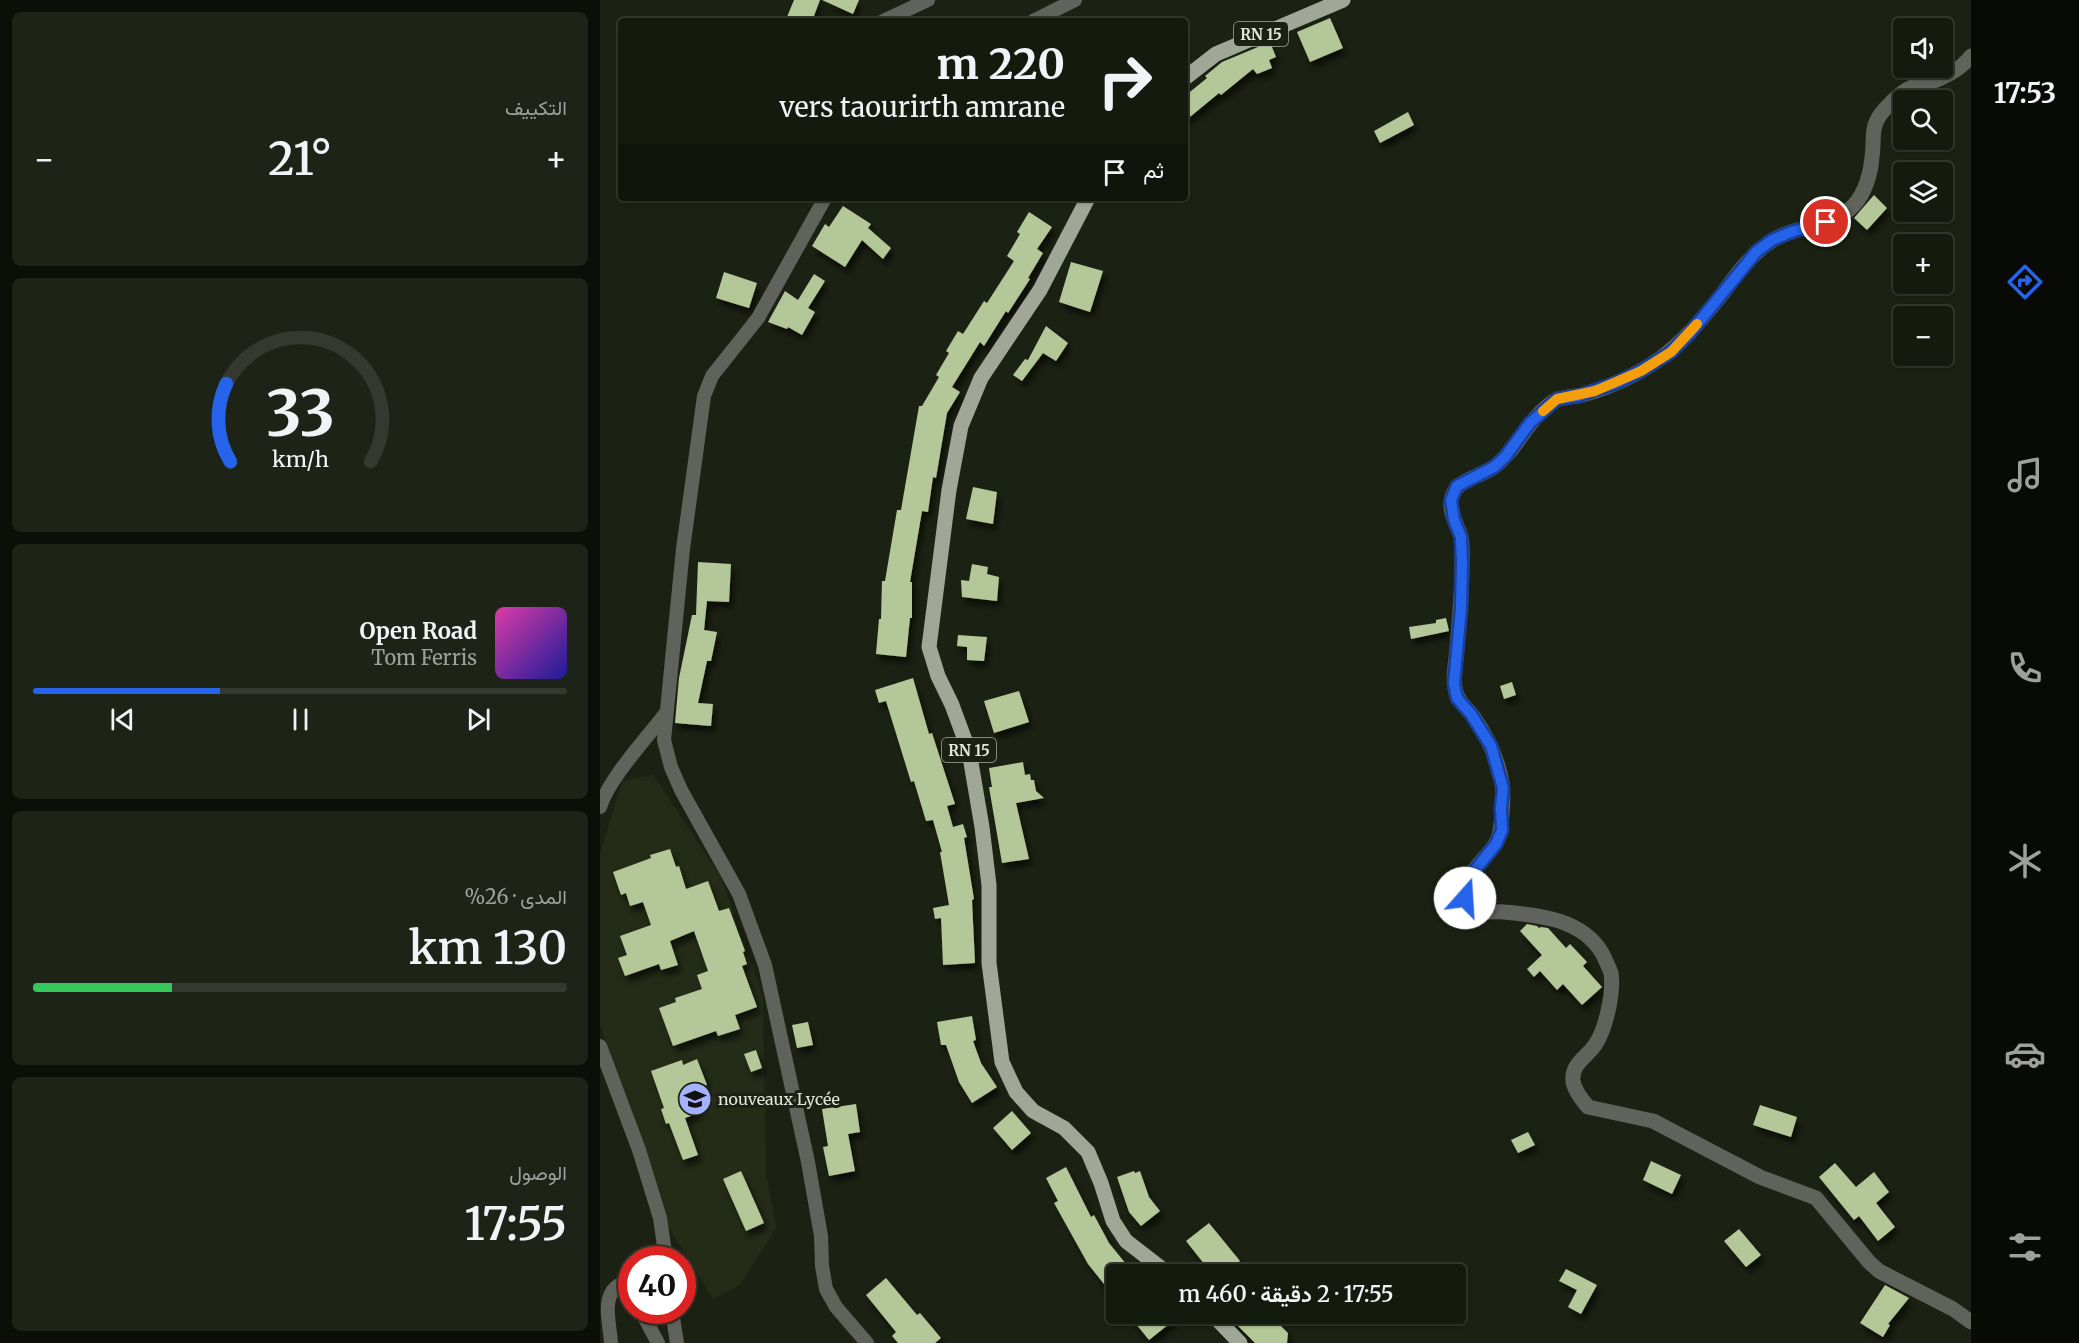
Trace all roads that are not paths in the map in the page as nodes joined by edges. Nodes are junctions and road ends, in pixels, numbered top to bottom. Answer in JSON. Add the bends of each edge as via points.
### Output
{"nodes":[{"id":1,"x":928,"y":0,"type":"edge"},
{"id":2,"x":1075,"y":0,"type":"edge"},
{"id":3,"x":1342,"y":0,"type":"edge"},
{"id":4,"x":889,"y":18,"type":"edge"},
{"id":5,"x":1040,"y":18,"type":"edge"},
{"id":6,"x":1971,"y":56,"type":"edge"},
{"id":7,"x":1188,"y":76,"type":"edge"},
{"id":8,"x":823,"y":201,"type":"edge"},
{"id":9,"x":1086,"y":201,"type":"edge"},
{"id":10,"x":667,"y":712,"type":"junction"},
{"id":11,"x":600,"y":807,"type":"edge"},
{"id":12,"x":600,"y":1046,"type":"edge"},
{"id":13,"x":664,"y":1246,"type":"edge"},
{"id":14,"x":1154,"y":1264,"type":"edge"},
{"id":15,"x":618,"y":1286,"type":"edge"},
{"id":16,"x":1971,"y":1322,"type":"edge"},
{"id":17,"x":648,"y":1324,"type":"edge"},
{"id":18,"x":674,"y":1324,"type":"edge"},
{"id":19,"x":1222,"y":1324,"type":"edge"},
{"id":20,"x":611,"y":1343,"type":"edge"},
{"id":21,"x":658,"y":1343,"type":"edge"},
{"id":22,"x":677,"y":1343,"type":"edge"},
{"id":23,"x":867,"y":1343,"type":"edge"},
{"id":24,"x":1240,"y":1343,"type":"edge"}],
"edges":[{"from":1,"to":4,"type":"street"},
{"from":2,"to":5,"type":"street"},
{"from":3,"to":7,"type":"main road","number":"RN 15","via":[[1216,54]]},
{"from":6,"to":16,"type":"street","via":[[1963,66],[1929,83],[1911,87],[1887,106],[1876,120],[1872,161],[1864,190],[1853,206],[1839,217],[1772,240],[1756,252],[1671,352],[1616,383],[1557,399],[1530,423],[1505,457],[1457,486],[1451,500],[1461,537],[1462,564],[1455,691],[1491,746],[1503,788],[1502,830],[1496,844],[1467,880],[1465,898],[1482,911],[1539,915],[1570,925],[1592,939],[1601,952],[1611,972],[1609,1001],[1601,1033],[1576,1066],[1573,1081],[1578,1094],[1588,1107],[1653,1121],[1760,1177],[1816,1198],[1879,1271]]},
{"from":8,"to":10,"type":"street","via":[[758,318],[712,376],[704,396],[683,549]]},
{"from":9,"to":14,"type":"main road","number":"RN 15","via":[[1041,290],[981,378],[961,426],[947,501],[929,647],[971,761],[989,885],[989,963],[1002,1062],[1016,1092],[1033,1111],[1064,1128],[1088,1152],[1113,1221],[1126,1241]]},
{"from":10,"to":11,"type":"street","via":[[618,775]]},
{"from":10,"to":23,"type":"street","via":[[664,740],[671,767],[738,894],[765,965],[808,1162],[826,1289]]},
{"from":12,"to":13,"type":"street","via":[[639,1150],[660,1218]]},
{"from":15,"to":20,"type":"street","via":[[606,1301]]},
{"from":17,"to":21,"type":"street"},
{"from":18,"to":22,"type":"street"},
{"from":19,"to":24,"type":"main road"}]}
